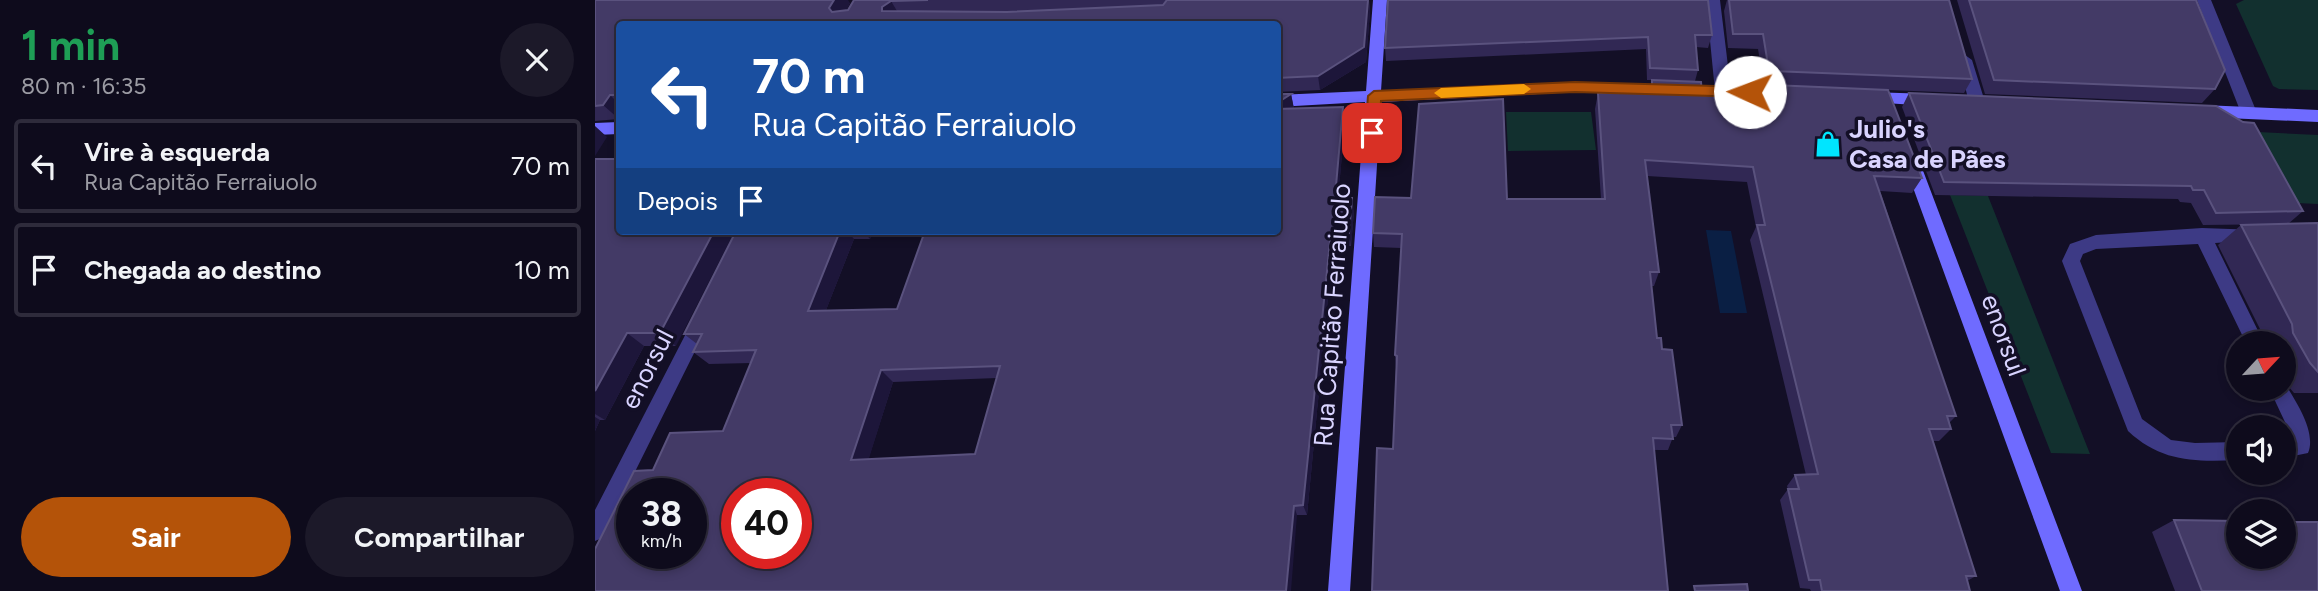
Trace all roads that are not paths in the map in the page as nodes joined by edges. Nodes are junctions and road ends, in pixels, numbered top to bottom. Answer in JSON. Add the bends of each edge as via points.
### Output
{"nodes":[{"id":1,"x":1380,"y":0,"type":"edge"},
{"id":2,"x":1713,"y":0,"type":"edge"},
{"id":3,"x":2204,"y":0,"type":"edge"},
{"id":4,"x":1962,"y":51,"type":"edge"},
{"id":5,"x":1723,"y":91,"type":"junction"},
{"id":6,"x":1805,"y":94,"type":"edge"},
{"id":7,"x":1374,"y":96,"type":"junction"},
{"id":8,"x":1861,"y":97,"type":"edge"},
{"id":9,"x":1281,"y":101,"type":"edge"},
{"id":10,"x":2181,"y":110,"type":"edge"},
{"id":11,"x":2249,"y":113,"type":"junction"},
{"id":12,"x":2318,"y":116,"type":"edge"},
{"id":13,"x":616,"y":128,"type":"edge"},
{"id":14,"x":595,"y":129,"type":"edge"},
{"id":15,"x":1903,"y":137,"type":"edge"},
{"id":16,"x":2266,"y":234,"type":"edge"},
{"id":17,"x":2201,"y":235,"type":"junction"},
{"id":18,"x":710,"y":303,"type":"edge"},
{"id":19,"x":2249,"y":331,"type":"edge"},
{"id":20,"x":2296,"y":424,"type":"edge"},
{"id":21,"x":2296,"y":448,"type":"edge"},
{"id":22,"x":2226,"y":451,"type":"edge"},
{"id":23,"x":595,"y":531,"type":"edge"},
{"id":24,"x":1339,"y":591,"type":"edge"},
{"id":25,"x":2071,"y":591,"type":"edge"}],
"edges":[{"from":1,"to":7,"type":"street","name":"Rua Capitão Ferraiuolo"},
{"from":2,"to":5,"type":"street"},
{"from":3,"to":11,"type":"street"},
{"from":4,"to":8,"type":"street","via":[[1971,101],[1891,104]]},
{"from":5,"to":6,"type":"street"},
{"from":5,"to":7,"type":"street","via":[[1575,87]]},
{"from":7,"to":9,"type":"street"},
{"from":7,"to":24,"type":"street","name":"Rua Capitão Ferraiuolo"},
{"from":10,"to":11,"type":"street"},
{"from":11,"to":12,"type":"street"},
{"from":13,"to":14,"type":"street"},
{"from":15,"to":25,"type":"street","name":"enorsul"},
{"from":16,"to":17,"type":"street"},
{"from":17,"to":19,"type":"street"},
{"from":17,"to":22,"type":"street","via":[[2097,242],[2076,249],[2071,261],[2135,425],[2149,441],[2177,452]]},
{"from":18,"to":23,"type":"street","name":"enorsul"},
{"from":20,"to":21,"type":"street","via":[[2301,447]]}]}
